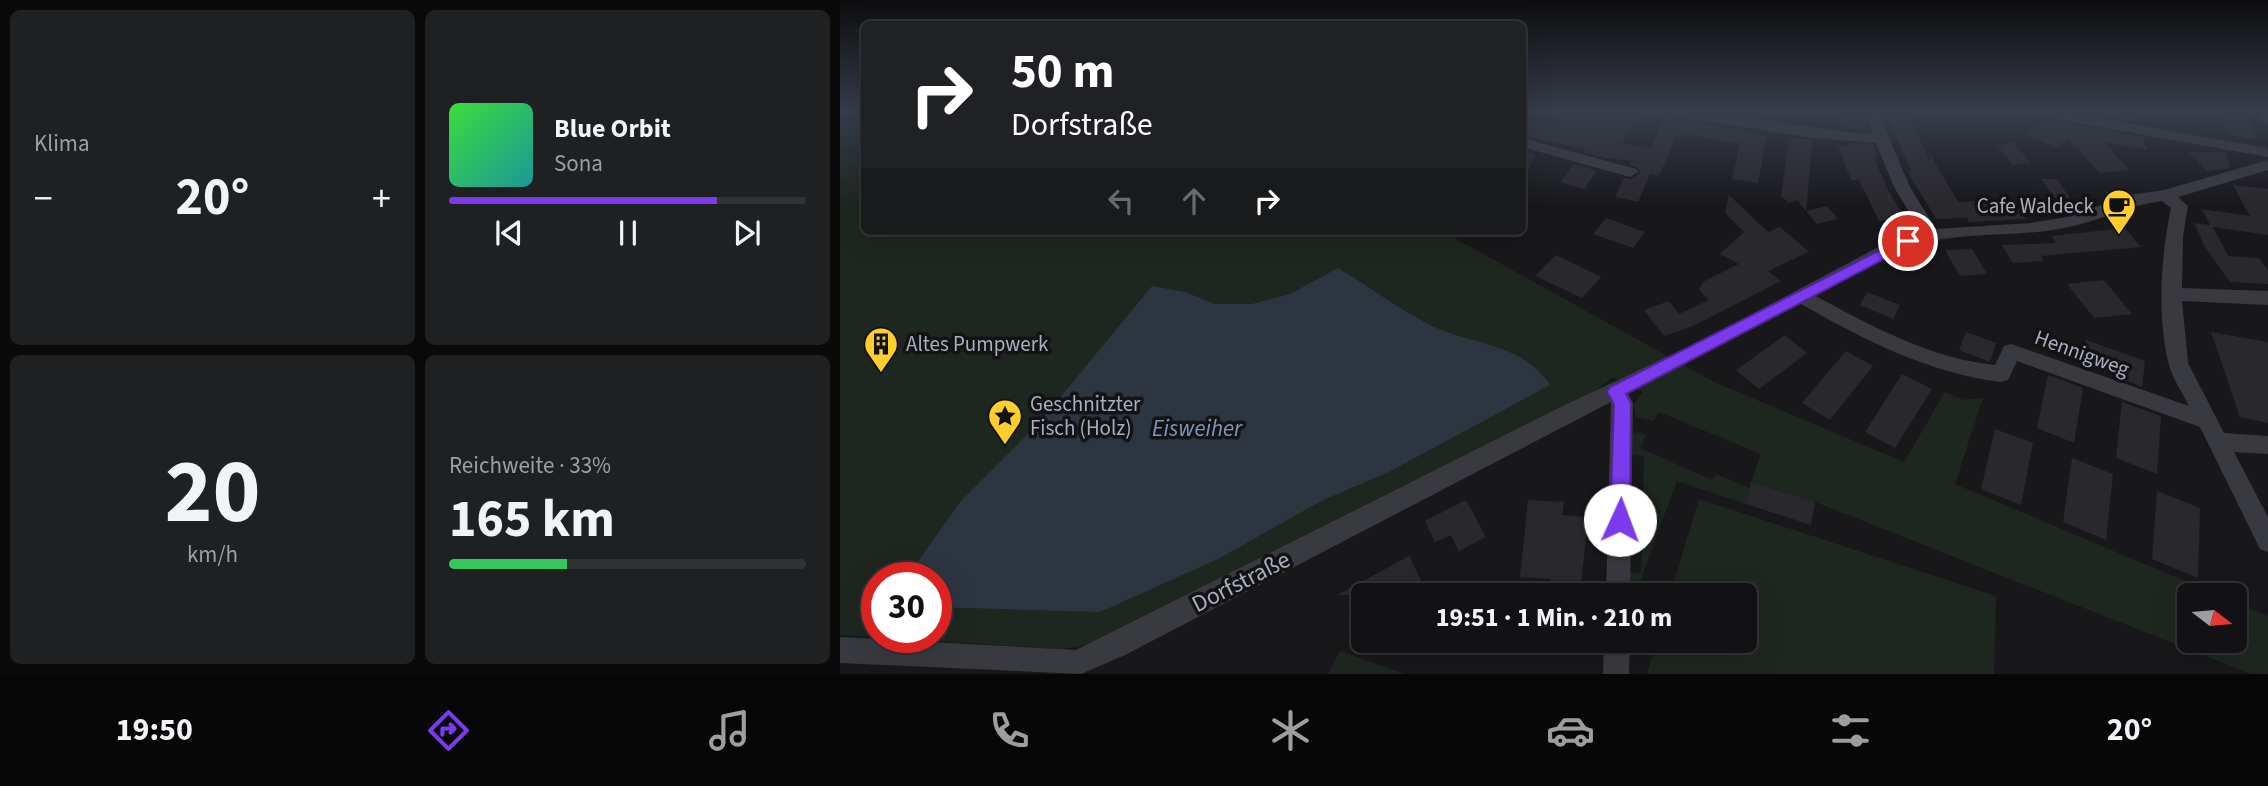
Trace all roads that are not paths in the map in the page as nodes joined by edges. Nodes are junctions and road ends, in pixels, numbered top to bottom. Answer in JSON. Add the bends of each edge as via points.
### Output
{"nodes":[{"id":1,"x":1527,"y":143,"type":"edge"},
{"id":2,"x":1883,"y":143,"type":"edge"},
{"id":3,"x":2199,"y":143,"type":"edge"},
{"id":4,"x":2268,"y":157,"type":"edge"},
{"id":5,"x":1630,"y":172,"type":"dead end"},
{"id":6,"x":2164,"y":195,"type":"junction"},
{"id":7,"x":1931,"y":235,"type":"junction"},
{"id":8,"x":2173,"y":294,"type":"junction"},
{"id":9,"x":1801,"y":296,"type":"junction"},
{"id":10,"x":2268,"y":298,"type":"edge"},
{"id":11,"x":1616,"y":392,"type":"junction"},
{"id":12,"x":2207,"y":421,"type":"junction"},
{"id":13,"x":2218,"y":442,"type":"junction"},
{"id":14,"x":2268,"y":445,"type":"edge"},
{"id":15,"x":2268,"y":541,"type":"edge"},
{"id":16,"x":1618,"y":583,"type":"edge"},
{"id":17,"x":840,"y":650,"type":"edge"},
{"id":18,"x":1617,"y":653,"type":"edge"},
{"id":19,"x":1616,"y":674,"type":"edge"}],
"edges":[{"from":1,"to":5,"type":"street"},
{"from":2,"to":7,"type":"street"},
{"from":3,"to":4,"type":"street"},
{"from":4,"to":6,"type":"street","name":"Dorfstraße"},
{"from":6,"to":7,"type":"street","name":"Dorfstraße","via":[[2031,229]]},
{"from":6,"to":8,"type":"street","via":[[2180,206],[2174,236]]},
{"from":7,"to":9,"type":"street","name":"Dorfstraße","via":[[1888,249]]},
{"from":8,"to":10,"type":"street"},
{"from":8,"to":12,"type":"street","via":[[2178,363]]},
{"from":9,"to":11,"type":"street","name":"Dorfstraße"},
{"from":9,"to":12,"type":"street","name":"Hennigweg","via":[[1831,314],[1952,364],[2001,374],[2011,351]]},
{"from":11,"to":16,"type":"street","via":[[1623,403]]},
{"from":11,"to":17,"type":"street","name":"Dorfstraße","via":[[1076,663]]},
{"from":12,"to":13,"type":"street"},
{"from":13,"to":14,"type":"street"},
{"from":13,"to":15,"type":"street"},
{"from":18,"to":19,"type":"street"}]}
